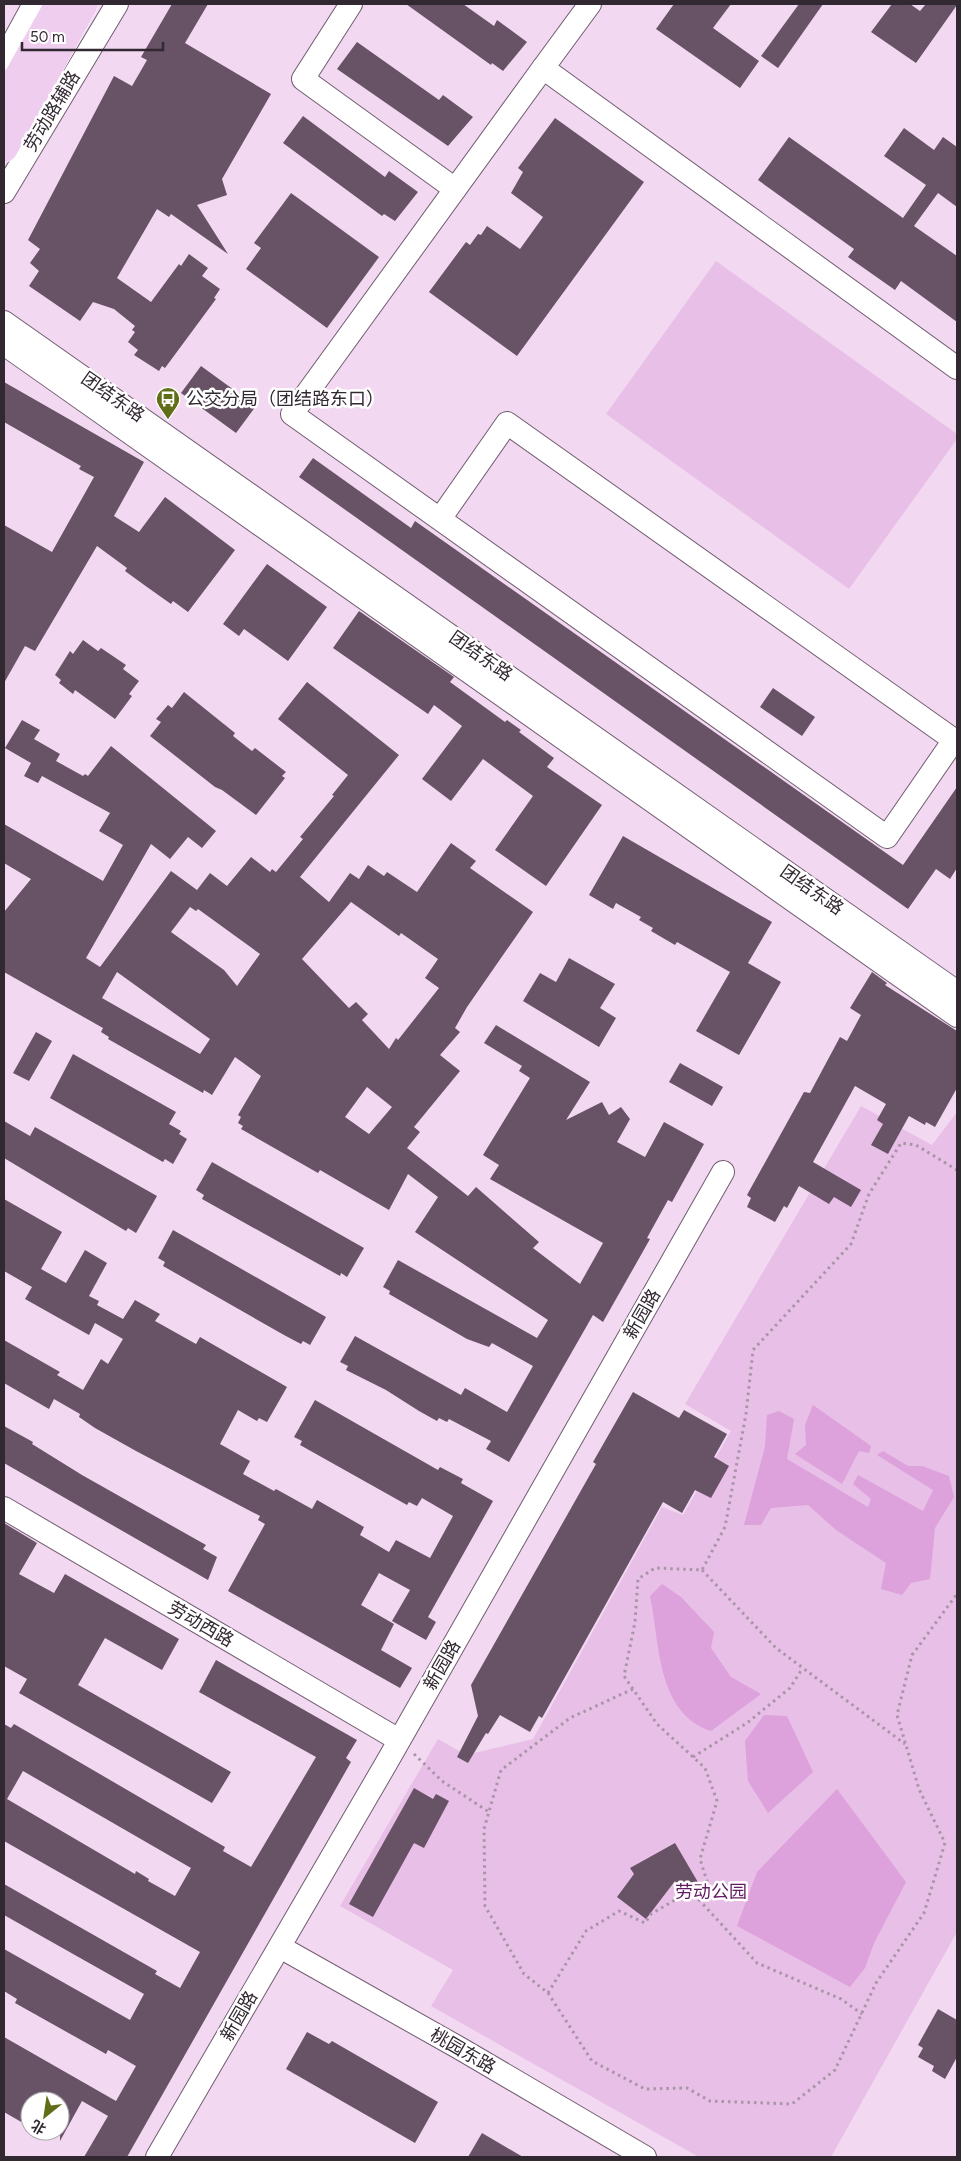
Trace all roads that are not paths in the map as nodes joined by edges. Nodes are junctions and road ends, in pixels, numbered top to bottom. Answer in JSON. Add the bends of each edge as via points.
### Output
{"nodes":[{"id":1,"x":34,"y":4,"type":"edge"},
{"id":2,"x":58,"y":4,"type":"edge"},
{"id":3,"x":84,"y":4,"type":"edge"},
{"id":4,"x":117,"y":4,"type":"edge"},
{"id":5,"x":351,"y":4,"type":"edge"},
{"id":6,"x":590,"y":4,"type":"edge"},
{"id":7,"x":4,"y":59,"type":"edge"},
{"id":8,"x":543,"y":68,"type":"junction"},
{"id":9,"x":4,"y":102,"type":"edge"},
{"id":10,"x":4,"y":148,"type":"edge"},
{"id":11,"x":455,"y":189,"type":"junction"},
{"id":12,"x":4,"y":192,"type":"edge"},
{"id":13,"x":4,"y":322,"type":"edge"},
{"id":14,"x":4,"y":344,"type":"edge"},
{"id":15,"x":957,"y":368,"type":"edge"},
{"id":16,"x":440,"y":519,"type":"junction"},
{"id":17,"x":957,"y":992,"type":"edge"},
{"id":18,"x":957,"y":1016,"type":"edge"},
{"id":19,"x":723,"y":1172,"type":"dead end"},
{"id":20,"x":4,"y":1508,"type":"edge"},
{"id":21,"x":399,"y":1740,"type":"junction"},
{"id":22,"x":280,"y":1947,"type":"junction"},
{"id":23,"x":157,"y":2157,"type":"edge"},
{"id":24,"x":645,"y":2157,"type":"edge"}],
"edges":[{"from":1,"to":7,"type":"street"},
{"from":2,"to":9,"type":"main road"},
{"from":3,"to":10,"type":"main road"},
{"from":4,"to":12,"type":"street","name":"劳动路辅路"},
{"from":5,"to":11,"type":"street","via":[[303,79]]},
{"from":6,"to":8,"type":"street"},
{"from":8,"to":11,"type":"street"},
{"from":8,"to":15,"type":"street"},
{"from":11,"to":16,"type":"street","via":[[292,414]]},
{"from":13,"to":17,"type":"street","name":"团结东路"},
{"from":14,"to":18,"type":"street"},
{"from":16,"to":16,"type":"street","via":[[887,837],[954,740],[507,423]]},
{"from":19,"to":21,"type":"street","name":"新园路"},
{"from":20,"to":21,"type":"street","name":"劳动西路"},
{"from":21,"to":22,"type":"street","name":"新园路"},
{"from":22,"to":23,"type":"street","name":"新园路"},
{"from":22,"to":24,"type":"street","name":"桃园东路"}]}
